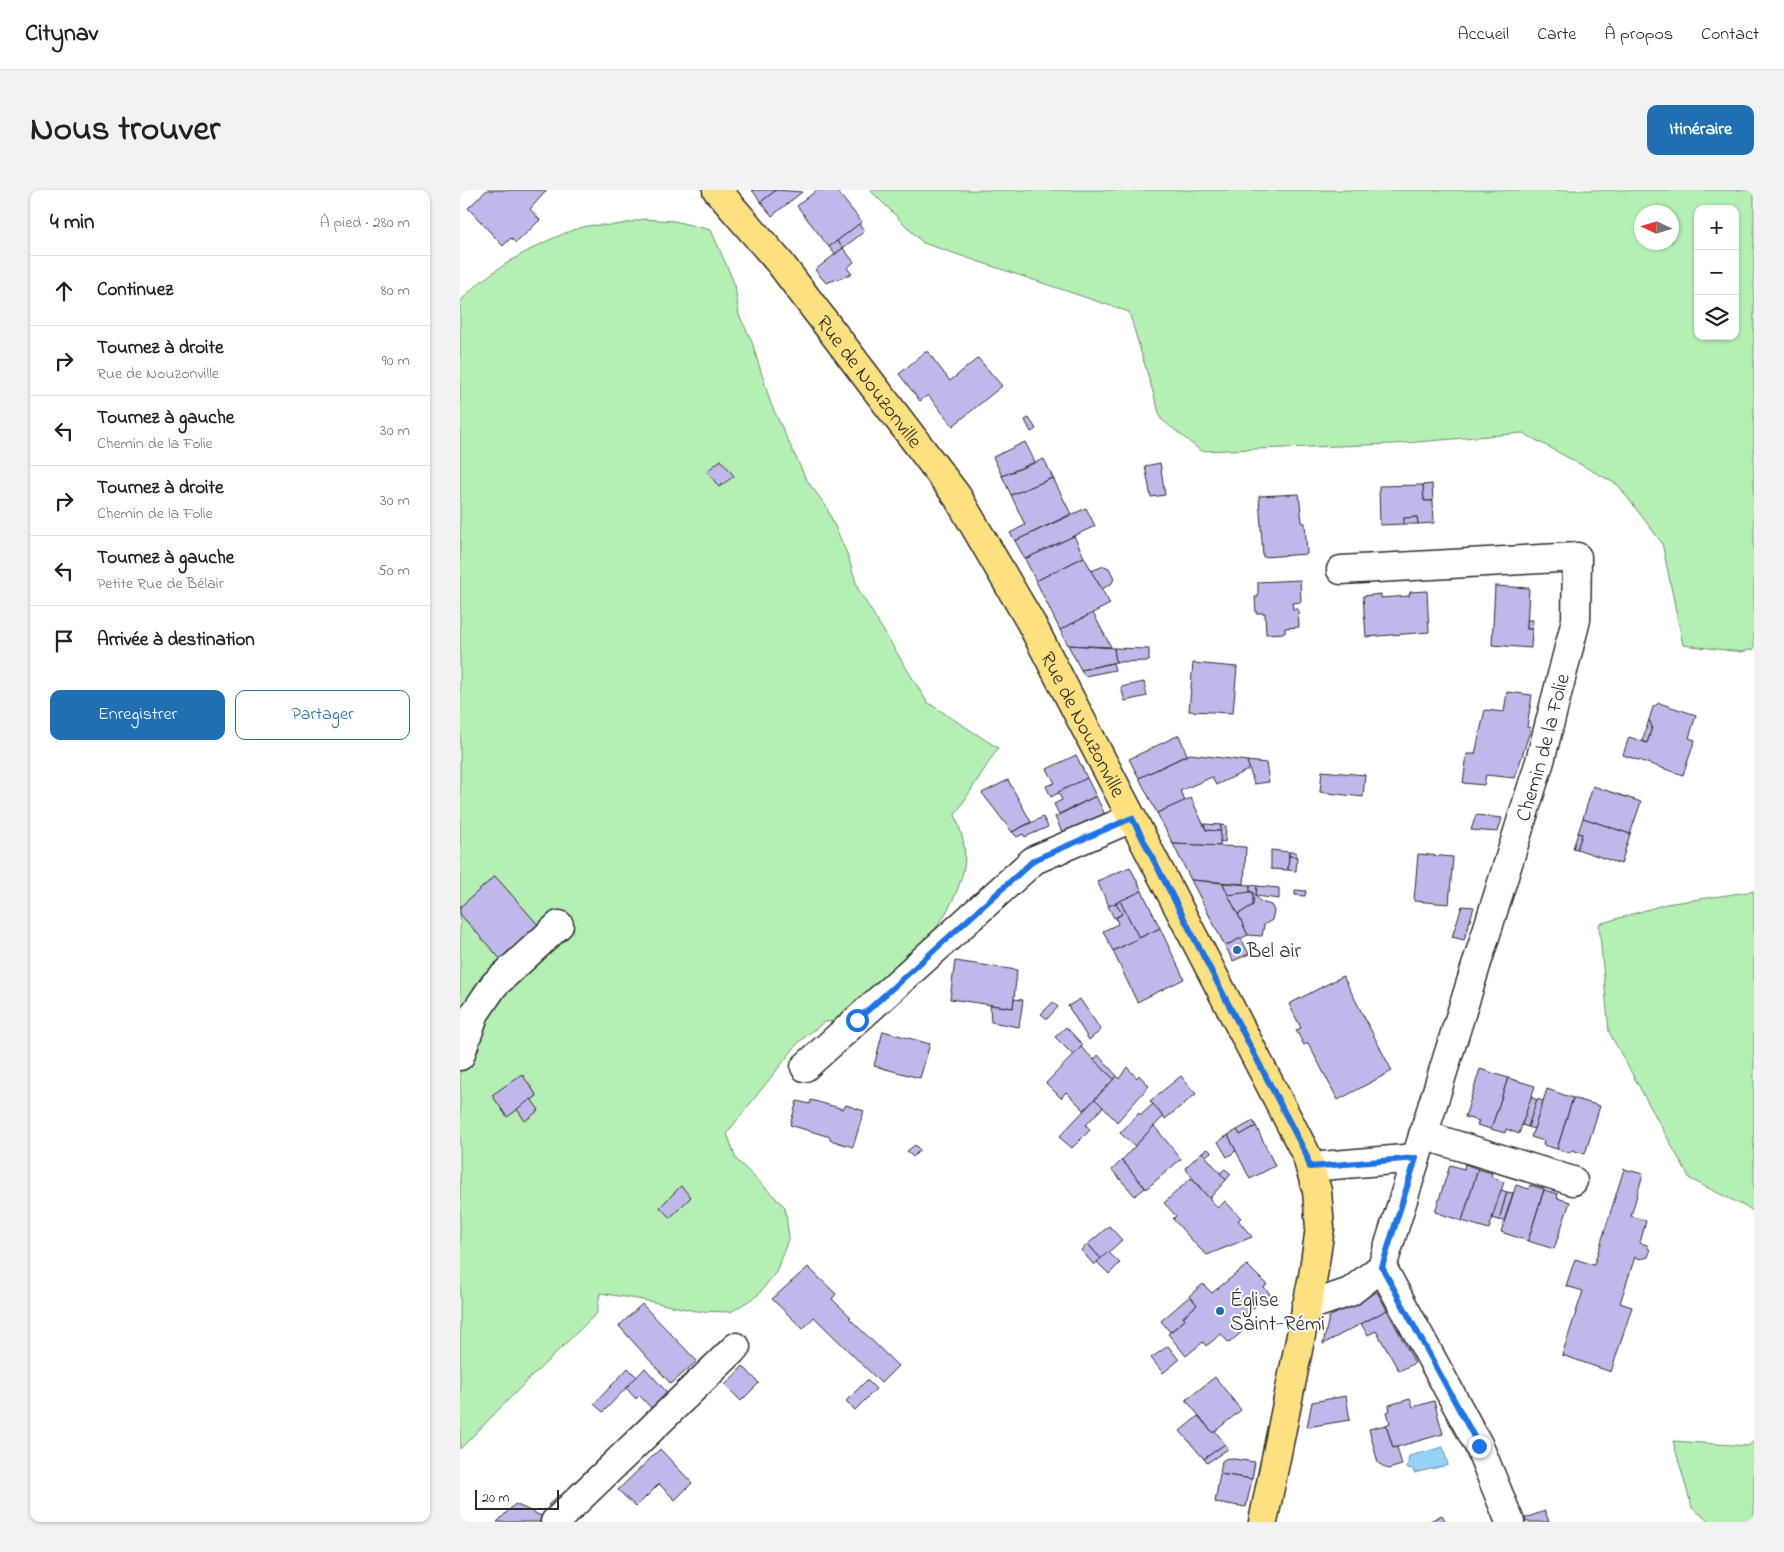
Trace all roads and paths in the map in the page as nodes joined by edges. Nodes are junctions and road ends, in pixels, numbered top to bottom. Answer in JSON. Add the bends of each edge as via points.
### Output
{"nodes":[{"id":1,"x":717,"y":190,"type":"edge"},
{"id":2,"x":1341,"y":570,"type":"dead end"},
{"id":3,"x":1132,"y":818,"type":"junction"},
{"id":4,"x":559,"y":925,"type":"dead end"},
{"id":5,"x":460,"y":1056,"type":"edge"},
{"id":6,"x":805,"y":1067,"type":"dead end"},
{"id":7,"x":1419,"y":1147,"type":"junction"},
{"id":8,"x":1310,"y":1167,"type":"junction"},
{"id":9,"x":1573,"y":1181,"type":"dead end"},
{"id":10,"x":1382,"y":1267,"type":"junction"},
{"id":11,"x":1306,"y":1306,"type":"junction"},
{"id":12,"x":736,"y":1347,"type":"dead end"},
{"id":13,"x":555,"y":1522,"type":"edge"},
{"id":14,"x":1263,"y":1522,"type":"edge"},
{"id":15,"x":1510,"y":1522,"type":"edge"}],
"edges":[{"from":1,"to":3,"type":"main road","name":"Rue de Nouzonville","via":[[780,263],[957,496],[1031,623]]},
{"from":2,"to":7,"type":"street","name":"Chemin de la Folie","via":[[1577,557],[1576,620],[1540,761]]},
{"from":3,"to":6,"type":"street","via":[[1034,860]]},
{"from":3,"to":8,"type":"main road","name":"Rue de Nouzonville"},
{"from":4,"to":5,"type":"street","via":[[494,985],[475,1013]]},
{"from":7,"to":8,"type":"street"},
{"from":7,"to":9,"type":"street"},
{"from":7,"to":10,"type":"street","name":"Chemin de la Folie"},
{"from":8,"to":11,"type":"main road","name":"Rue de Nouzonville","via":[[1317,1191],[1320,1228]]},
{"from":10,"to":11,"type":"street","via":[[1350,1292]]},
{"from":10,"to":15,"type":"street","via":[[1479,1446]]},
{"from":11,"to":14,"type":"main road","name":"Rue de Nouzonville"},
{"from":12,"to":13,"type":"street"}]}
